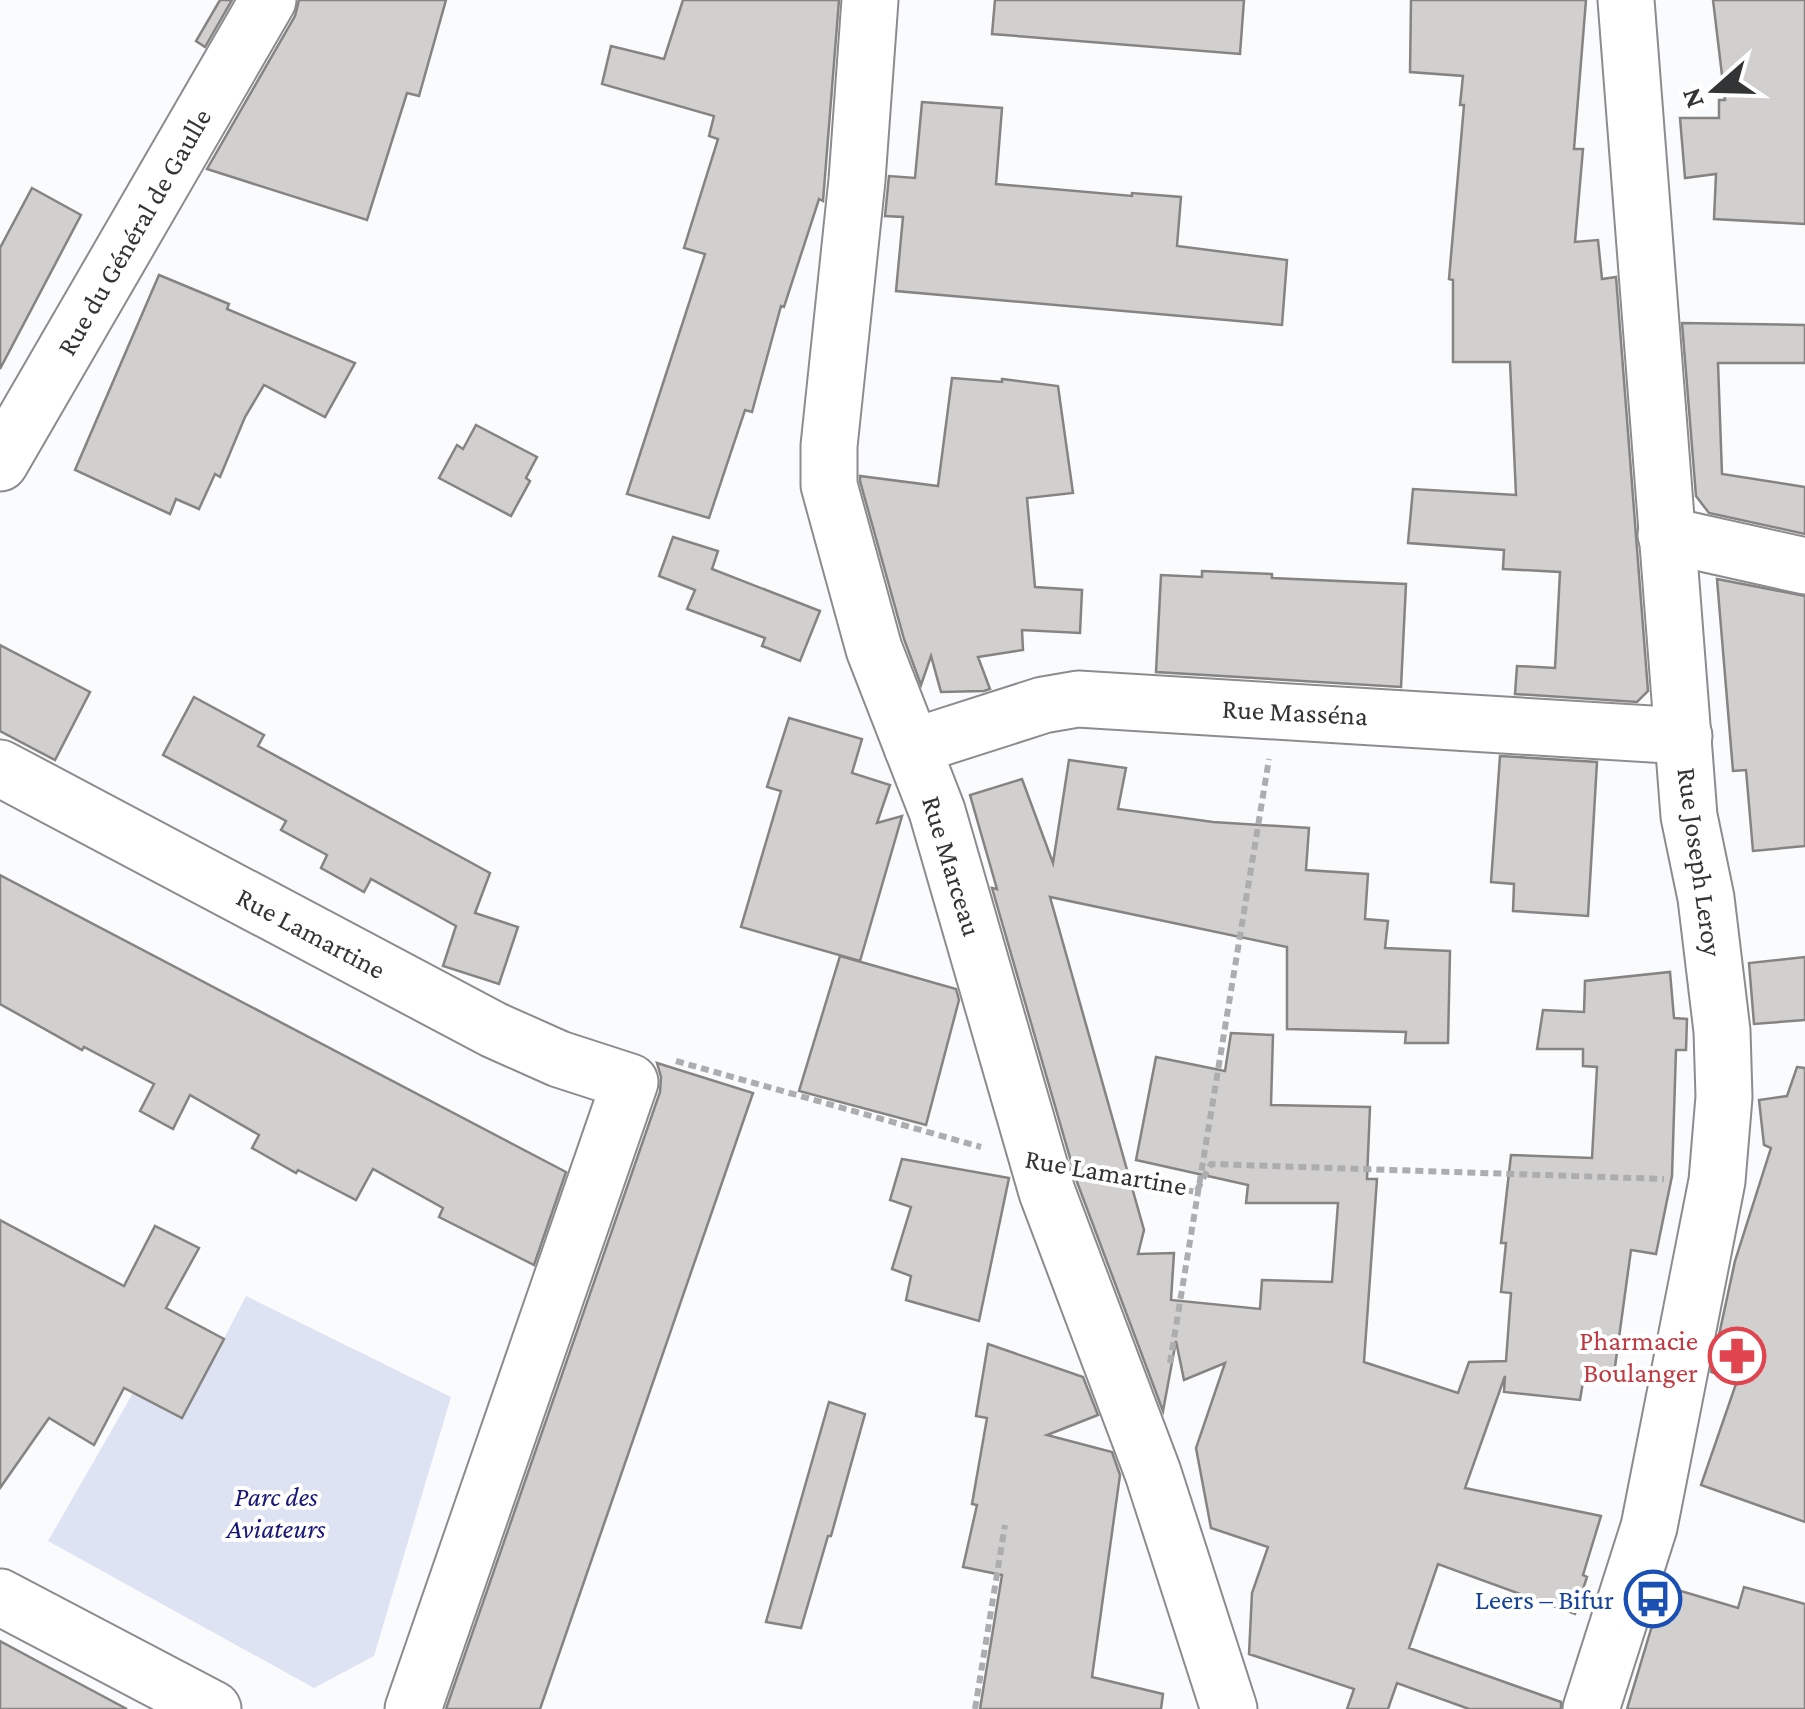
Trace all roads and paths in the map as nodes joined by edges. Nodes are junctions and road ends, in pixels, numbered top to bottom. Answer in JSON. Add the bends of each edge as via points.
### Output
{"nodes":[{"id":1,"x":268,"y":0,"type":"edge"},
{"id":2,"x":870,"y":0,"type":"edge"},
{"id":3,"x":1626,"y":0,"type":"edge"},
{"id":4,"x":0,"y":463,"type":"edge"},
{"id":5,"x":1666,"y":535,"type":"junction"},
{"id":6,"x":1805,"y":566,"type":"edge"},
{"id":7,"x":1278,"y":710,"type":"junction"},
{"id":8,"x":1684,"y":736,"type":"junction"},
{"id":9,"x":912,"y":747,"type":"junction"},
{"id":10,"x":0,"y":768,"type":"edge"},
{"id":11,"x":630,"y":1082,"type":"junction"},
{"id":12,"x":1038,"y":1162,"type":"junction"},
{"id":13,"x":1718,"y":1181,"type":"junction"},
{"id":14,"x":1196,"y":1192,"type":"junction"},
{"id":15,"x":1167,"y":1380,"type":"dead end"},
{"id":16,"x":1005,"y":1525,"type":"dead end"},
{"id":17,"x":0,"y":1598,"type":"edge"},
{"id":18,"x":212,"y":1709,"type":"edge"},
{"id":19,"x":412,"y":1709,"type":"edge"},
{"id":20,"x":975,"y":1709,"type":"edge"},
{"id":21,"x":1228,"y":1709,"type":"edge"},
{"id":22,"x":1591,"y":1709,"type":"edge"}],
"edges":[{"from":1,"to":4,"type":"street","name":"Rue du Général de Gaulle"},
{"from":2,"to":9,"type":"street","name":"Rue Marceau","via":[[829,485],[874,649]]},
{"from":3,"to":5,"type":"street","name":"Rue Joseph Leroy"},
{"from":5,"to":6,"type":"street"},
{"from":5,"to":8,"type":"street","name":"Rue Joseph Leroy"},
{"from":7,"to":8,"type":"street","name":"Rue Masséna"},
{"from":7,"to":9,"type":"street","name":"Rue Masséna","via":[[1078,699]]},
{"from":7,"to":14,"type":"path"},
{"from":8,"to":13,"type":"street","name":"Rue Joseph Leroy","via":[[1689,816],[1722,1031]]},
{"from":9,"to":12,"type":"street","name":"Rue Marceau","via":[[937,811]]},
{"from":10,"to":11,"type":"street","name":"Rue Lamartine","via":[[511,1038]]},
{"from":11,"to":12,"type":"path","name":"Rue Lamartine","via":[[651,1054]]},
{"from":11,"to":19,"type":"street"},
{"from":12,"to":14,"type":"path","name":"Rue Lamartine"},
{"from":12,"to":21,"type":"street","name":"Rue Marceau","via":[[1153,1473]]},
{"from":13,"to":14,"type":"path","name":"Rue Lamartine","via":[[1211,1164]]},
{"from":13,"to":22,"type":"street","name":"Rue Joseph Leroy","via":[[1649,1527]]},
{"from":14,"to":15,"type":"path"},
{"from":16,"to":20,"type":"path"},
{"from":17,"to":18,"type":"street"}]}
